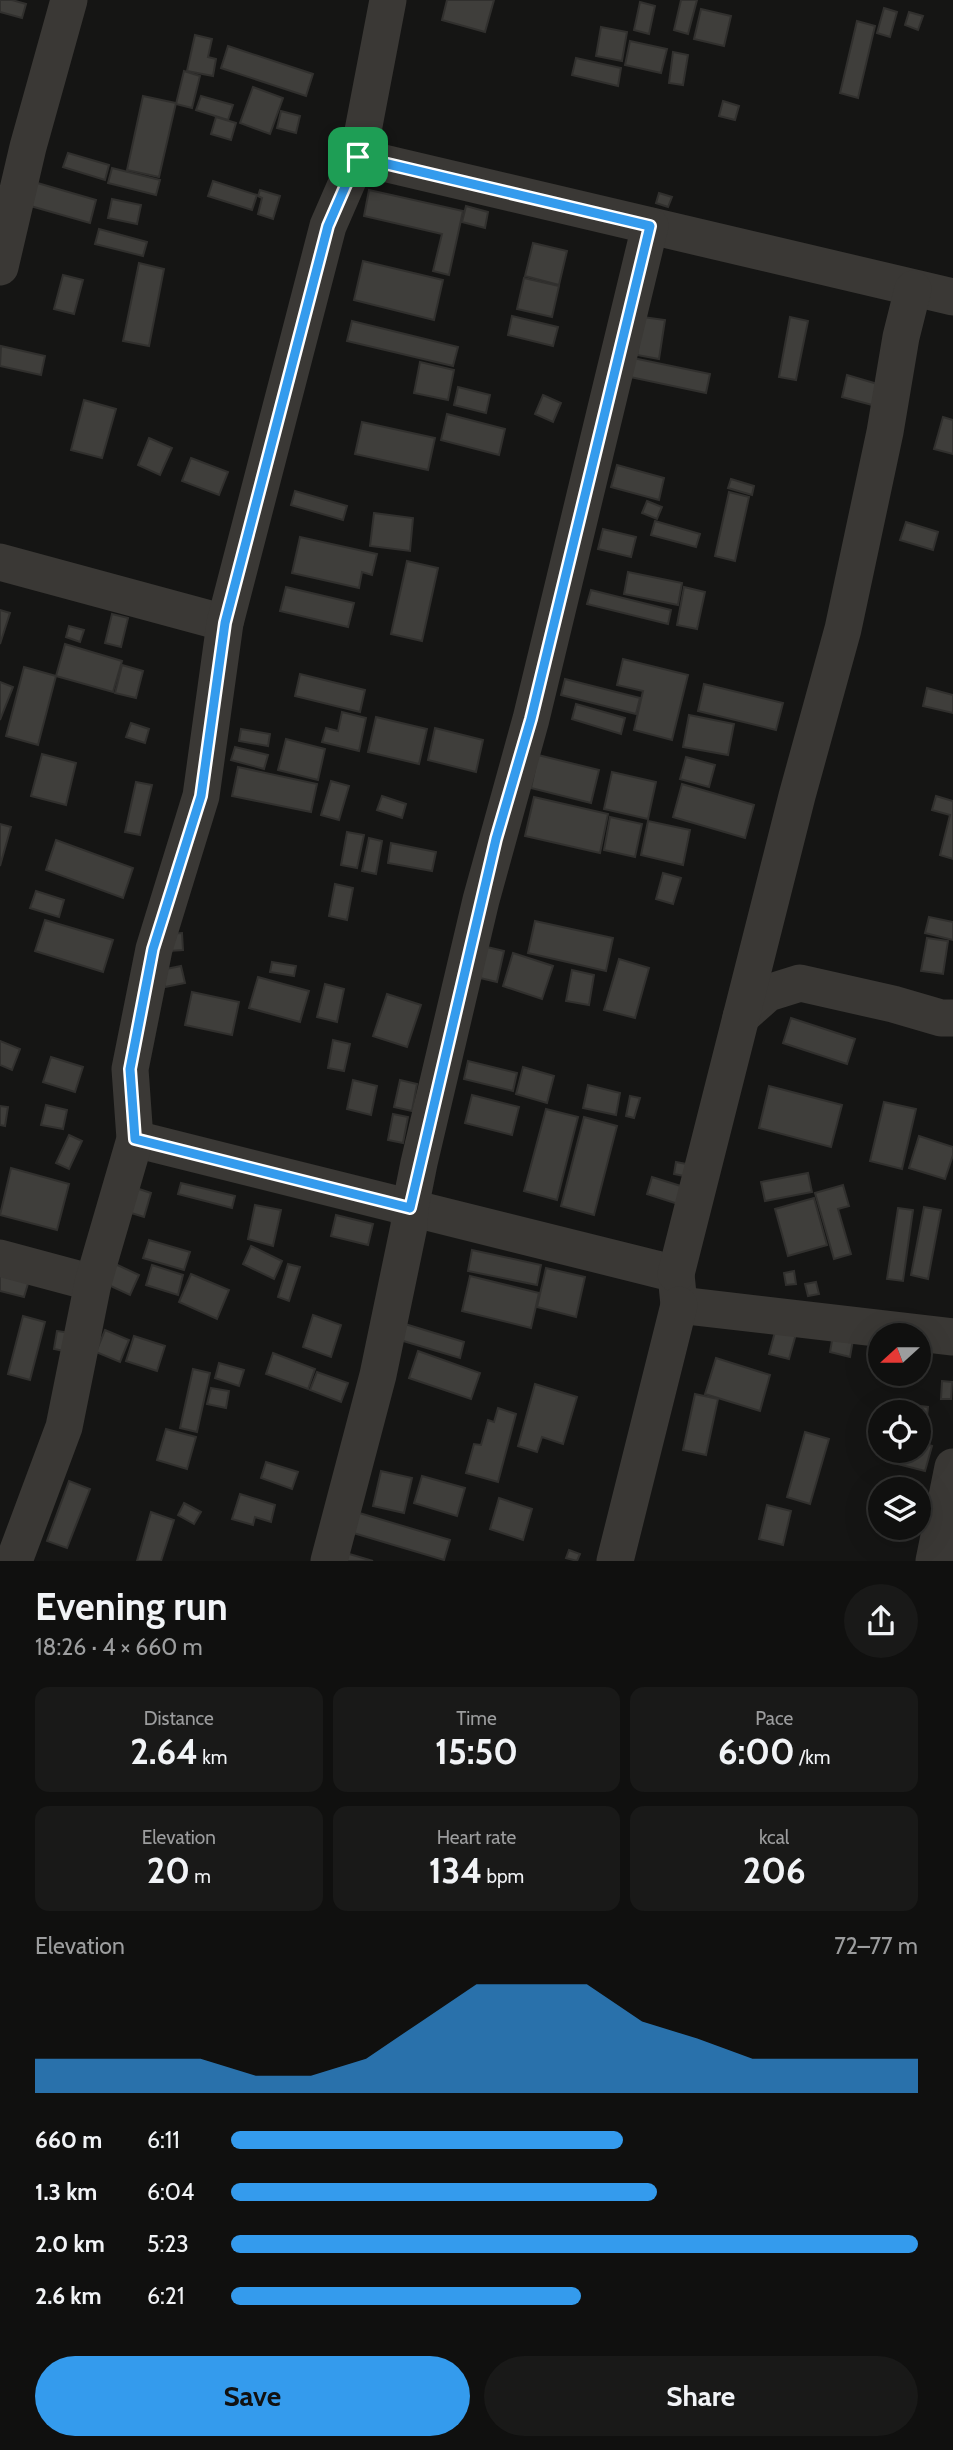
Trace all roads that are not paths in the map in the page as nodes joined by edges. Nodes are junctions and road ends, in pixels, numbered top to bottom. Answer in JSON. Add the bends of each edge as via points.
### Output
{"nodes":[{"id":1,"x":69,"y":0,"type":"edge"},
{"id":2,"x":388,"y":0,"type":"edge"},
{"id":3,"x":358,"y":157,"type":"junction"},
{"id":4,"x":650,"y":226,"type":"junction"},
{"id":5,"x":0,"y":267,"type":"edge"},
{"id":6,"x":913,"y":289,"type":"junction"},
{"id":7,"x":953,"y":297,"type":"edge"},
{"id":8,"x":0,"y":562,"type":"edge"},
{"id":9,"x":225,"y":623,"type":"junction"},
{"id":10,"x":741,"y":1017,"type":"junction"},
{"id":11,"x":953,"y":1018,"type":"edge"},
{"id":12,"x":135,"y":1139,"type":"junction"},
{"id":13,"x":410,"y":1208,"type":"junction"},
{"id":14,"x":0,"y":1258,"type":"edge"},
{"id":15,"x":93,"y":1283,"type":"junction"},
{"id":16,"x":678,"y":1289,"type":"junction"},
{"id":17,"x":953,"y":1337,"type":"edge"},
{"id":18,"x":953,"y":1467,"type":"edge"},
{"id":19,"x":14,"y":1561,"type":"edge"},
{"id":20,"x":329,"y":1561,"type":"edge"},
{"id":21,"x":615,"y":1561,"type":"edge"},
{"id":22,"x":933,"y":1561,"type":"edge"}],
"edges":[{"from":1,"to":5,"type":"street"},
{"from":2,"to":3,"type":"street"},
{"from":3,"to":4,"type":"street"},
{"from":3,"to":9,"type":"street","via":[[328,226]]},
{"from":4,"to":6,"type":"street"},
{"from":4,"to":13,"type":"street","via":[[531,719],[496,839]]},
{"from":6,"to":7,"type":"street"},
{"from":6,"to":10,"type":"street","via":[[843,629]]},
{"from":8,"to":9,"type":"street"},
{"from":9,"to":12,"type":"street","via":[[201,796],[153,949],[130,1069]]},
{"from":10,"to":11,"type":"street","via":[[768,993],[800,983]]},
{"from":10,"to":16,"type":"street"},
{"from":12,"to":13,"type":"street"},
{"from":12,"to":15,"type":"street"},
{"from":13,"to":16,"type":"street"},
{"from":13,"to":20,"type":"street","via":[[378,1375]]},
{"from":14,"to":15,"type":"street"},
{"from":15,"to":19,"type":"street","via":[[64,1427]]},
{"from":16,"to":17,"type":"street"},
{"from":16,"to":21,"type":"street"},
{"from":18,"to":22,"type":"street"}]}
